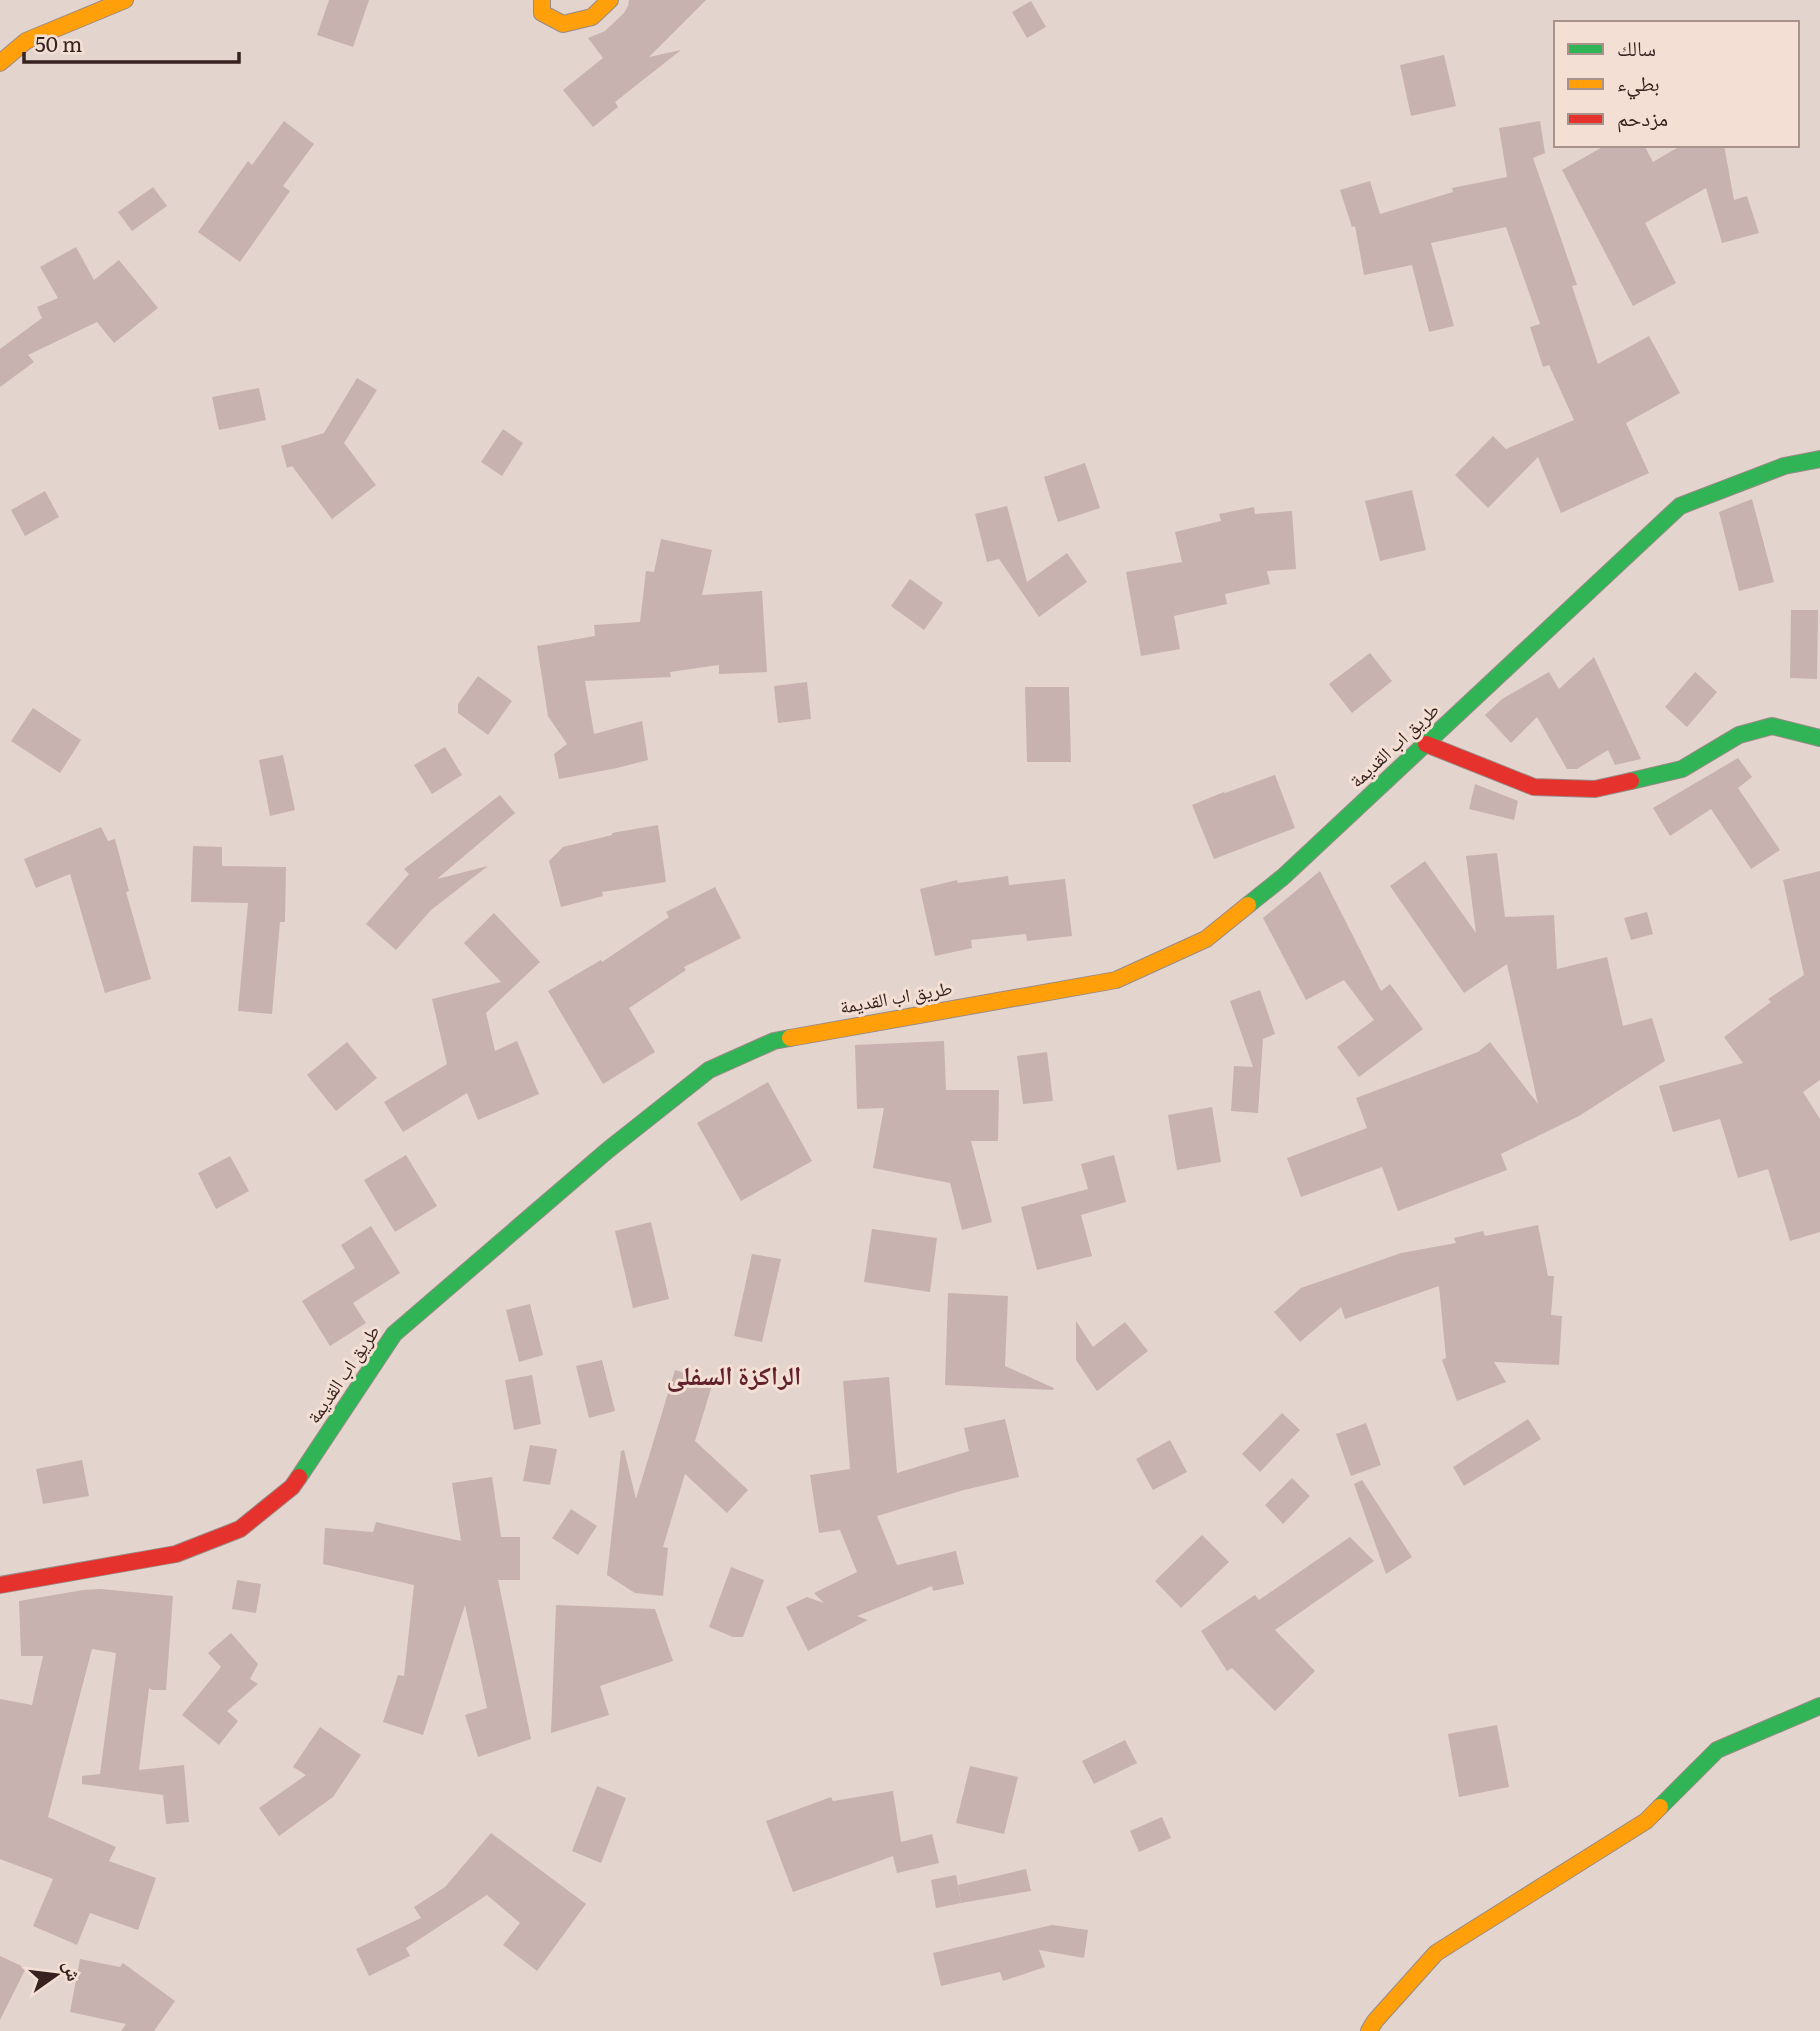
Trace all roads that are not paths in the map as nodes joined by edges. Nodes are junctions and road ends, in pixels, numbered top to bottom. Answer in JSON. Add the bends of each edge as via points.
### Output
{"nodes":[{"id":1,"x":125,"y":0,"type":"edge"},
{"id":2,"x":542,"y":0,"type":"edge"},
{"id":3,"x":610,"y":0,"type":"edge"},
{"id":4,"x":0,"y":63,"type":"edge"},
{"id":5,"x":1820,"y":459,"type":"edge"},
{"id":6,"x":1820,"y":738,"type":"edge"},
{"id":7,"x":1426,"y":744,"type":"junction"},
{"id":8,"x":0,"y":1585,"type":"edge"},
{"id":9,"x":1820,"y":1706,"type":"edge"},
{"id":10,"x":1369,"y":2031,"type":"edge"}],
"edges":[{"from":1,"to":4,"type":"street","via":[[26,41]]},
{"from":2,"to":3,"type":"street","via":[[542,13],[563,24],[592,17]]},
{"from":5,"to":7,"type":"street","name":"طريق اب القديمة","via":[[1784,466],[1680,506]]},
{"from":6,"to":7,"type":"street","via":[[1772,726],[1739,735],[1682,769],[1595,789],[1534,787]]},
{"from":7,"to":8,"type":"street","name":"طريق اب القديمة","via":[[1283,877],[1206,939],[1161,960],[1116,980],[774,1041],[709,1070],[608,1150],[394,1334],[292,1487],[240,1529],[176,1554]]},
{"from":9,"to":10,"type":"street","via":[[1717,1750],[1646,1821],[1436,1953]]}]}
